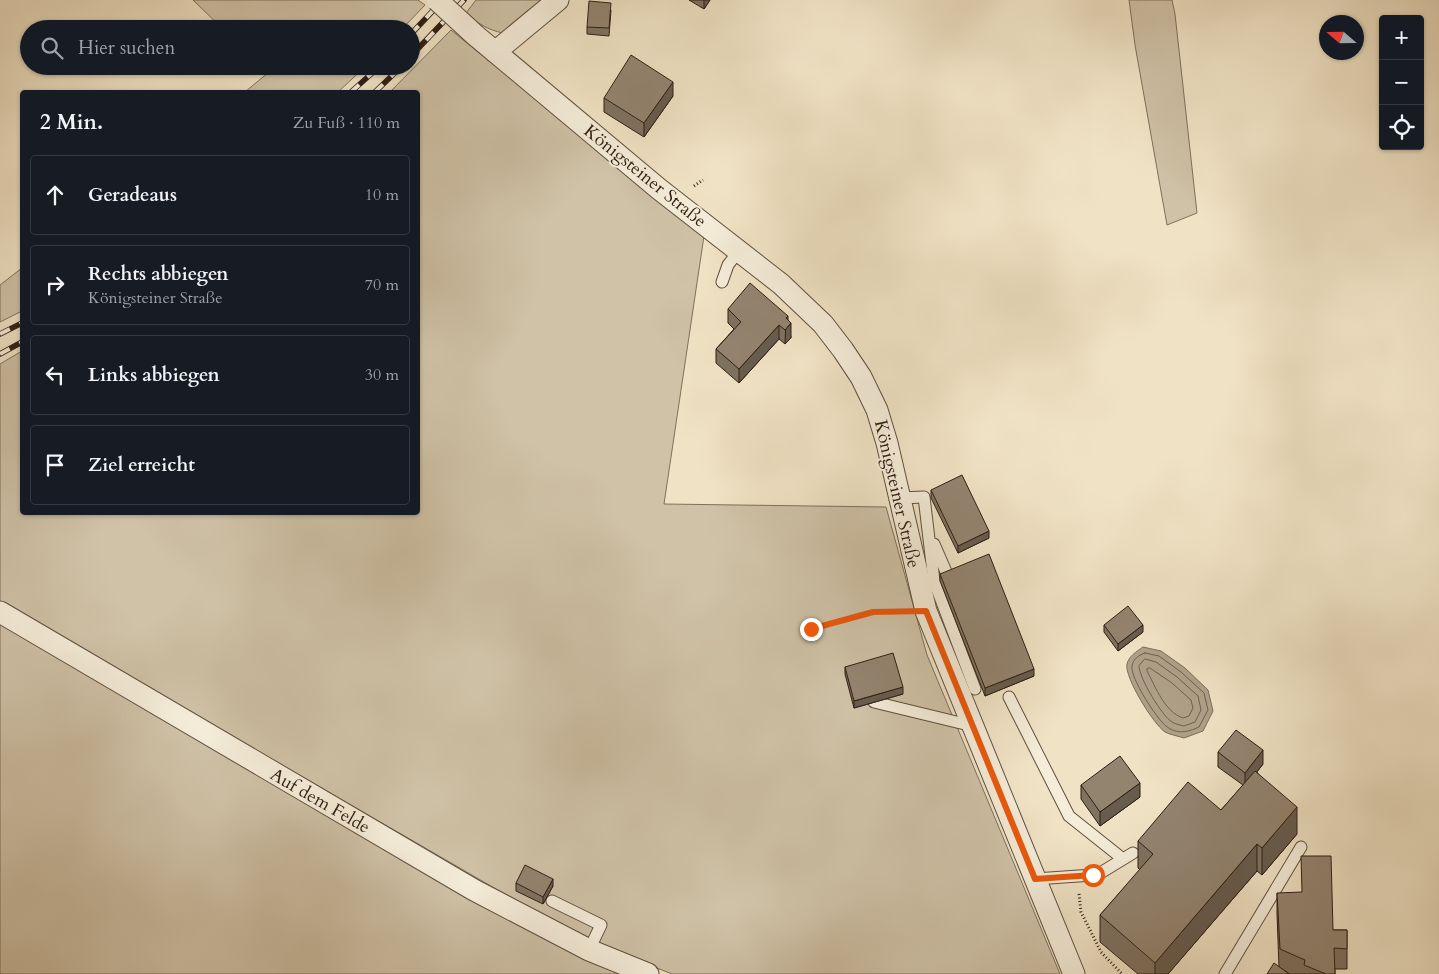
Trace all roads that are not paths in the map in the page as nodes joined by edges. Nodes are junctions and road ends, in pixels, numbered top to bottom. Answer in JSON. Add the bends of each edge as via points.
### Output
{"nodes":[{"id":1,"x":437,"y":0,"type":"edge"},
{"id":2,"x":558,"y":0,"type":"edge"},
{"id":3,"x":495,"y":52,"type":"junction"},
{"id":4,"x":738,"y":252,"type":"junction"},
{"id":5,"x":722,"y":282,"type":"dead end"},
{"id":6,"x":899,"y":498,"type":"junction"},
{"id":7,"x":928,"y":531,"type":"junction"},
{"id":8,"x":947,"y":574,"type":"edge"},
{"id":9,"x":0,"y":612,"type":"edge"},
{"id":10,"x":975,"y":689,"type":"dead end"},
{"id":11,"x":1009,"y":697,"type":"dead end"},
{"id":12,"x":874,"y":702,"type":"edge"},
{"id":13,"x":973,"y":726,"type":"junction"},
{"id":14,"x":1301,"y":847,"type":"dead end"},
{"id":15,"x":1035,"y":879,"type":"junction"},
{"id":16,"x":552,"y":901,"type":"dead end"},
{"id":17,"x":590,"y":950,"type":"junction"},
{"id":18,"x":648,"y":974,"type":"edge"},
{"id":19,"x":1074,"y":974,"type":"edge"},
{"id":20,"x":1225,"y":974,"type":"edge"}],
"edges":[{"from":1,"to":3,"type":"street","name":"Königsteiner Straße","bridge":true},
{"from":2,"to":3,"type":"street"},
{"from":3,"to":4,"type":"street","name":"Königsteiner Straße"},
{"from":4,"to":5,"type":"lane","via":[[728,265]]},
{"from":4,"to":6,"type":"street","name":"Königsteiner Straße","via":[[781,284],[822,324],[856,370],[877,410]]},
{"from":6,"to":7,"type":"lane","via":[[924,497]]},
{"from":6,"to":13,"type":"street","name":"Königsteiner Straße","via":[[926,611]]},
{"from":7,"to":8,"type":"lane"},
{"from":7,"to":10,"type":"lane","via":[[934,581]]},
{"from":9,"to":17,"type":"street","name":"Auf dem Felde","via":[[474,890]]},
{"from":11,"to":15,"type":"lane","via":[[1069,816],[1128,856],[1093,875]]},
{"from":12,"to":13,"type":"lane"},
{"from":13,"to":15,"type":"street","name":"Königsteiner Straße"},
{"from":14,"to":20,"type":"lane"},
{"from":15,"to":19,"type":"street","name":"Königsteiner Straße"},
{"from":16,"to":17,"type":"lane","via":[[601,925]]},
{"from":17,"to":18,"type":"street","name":"Auf dem Felde"}]}
